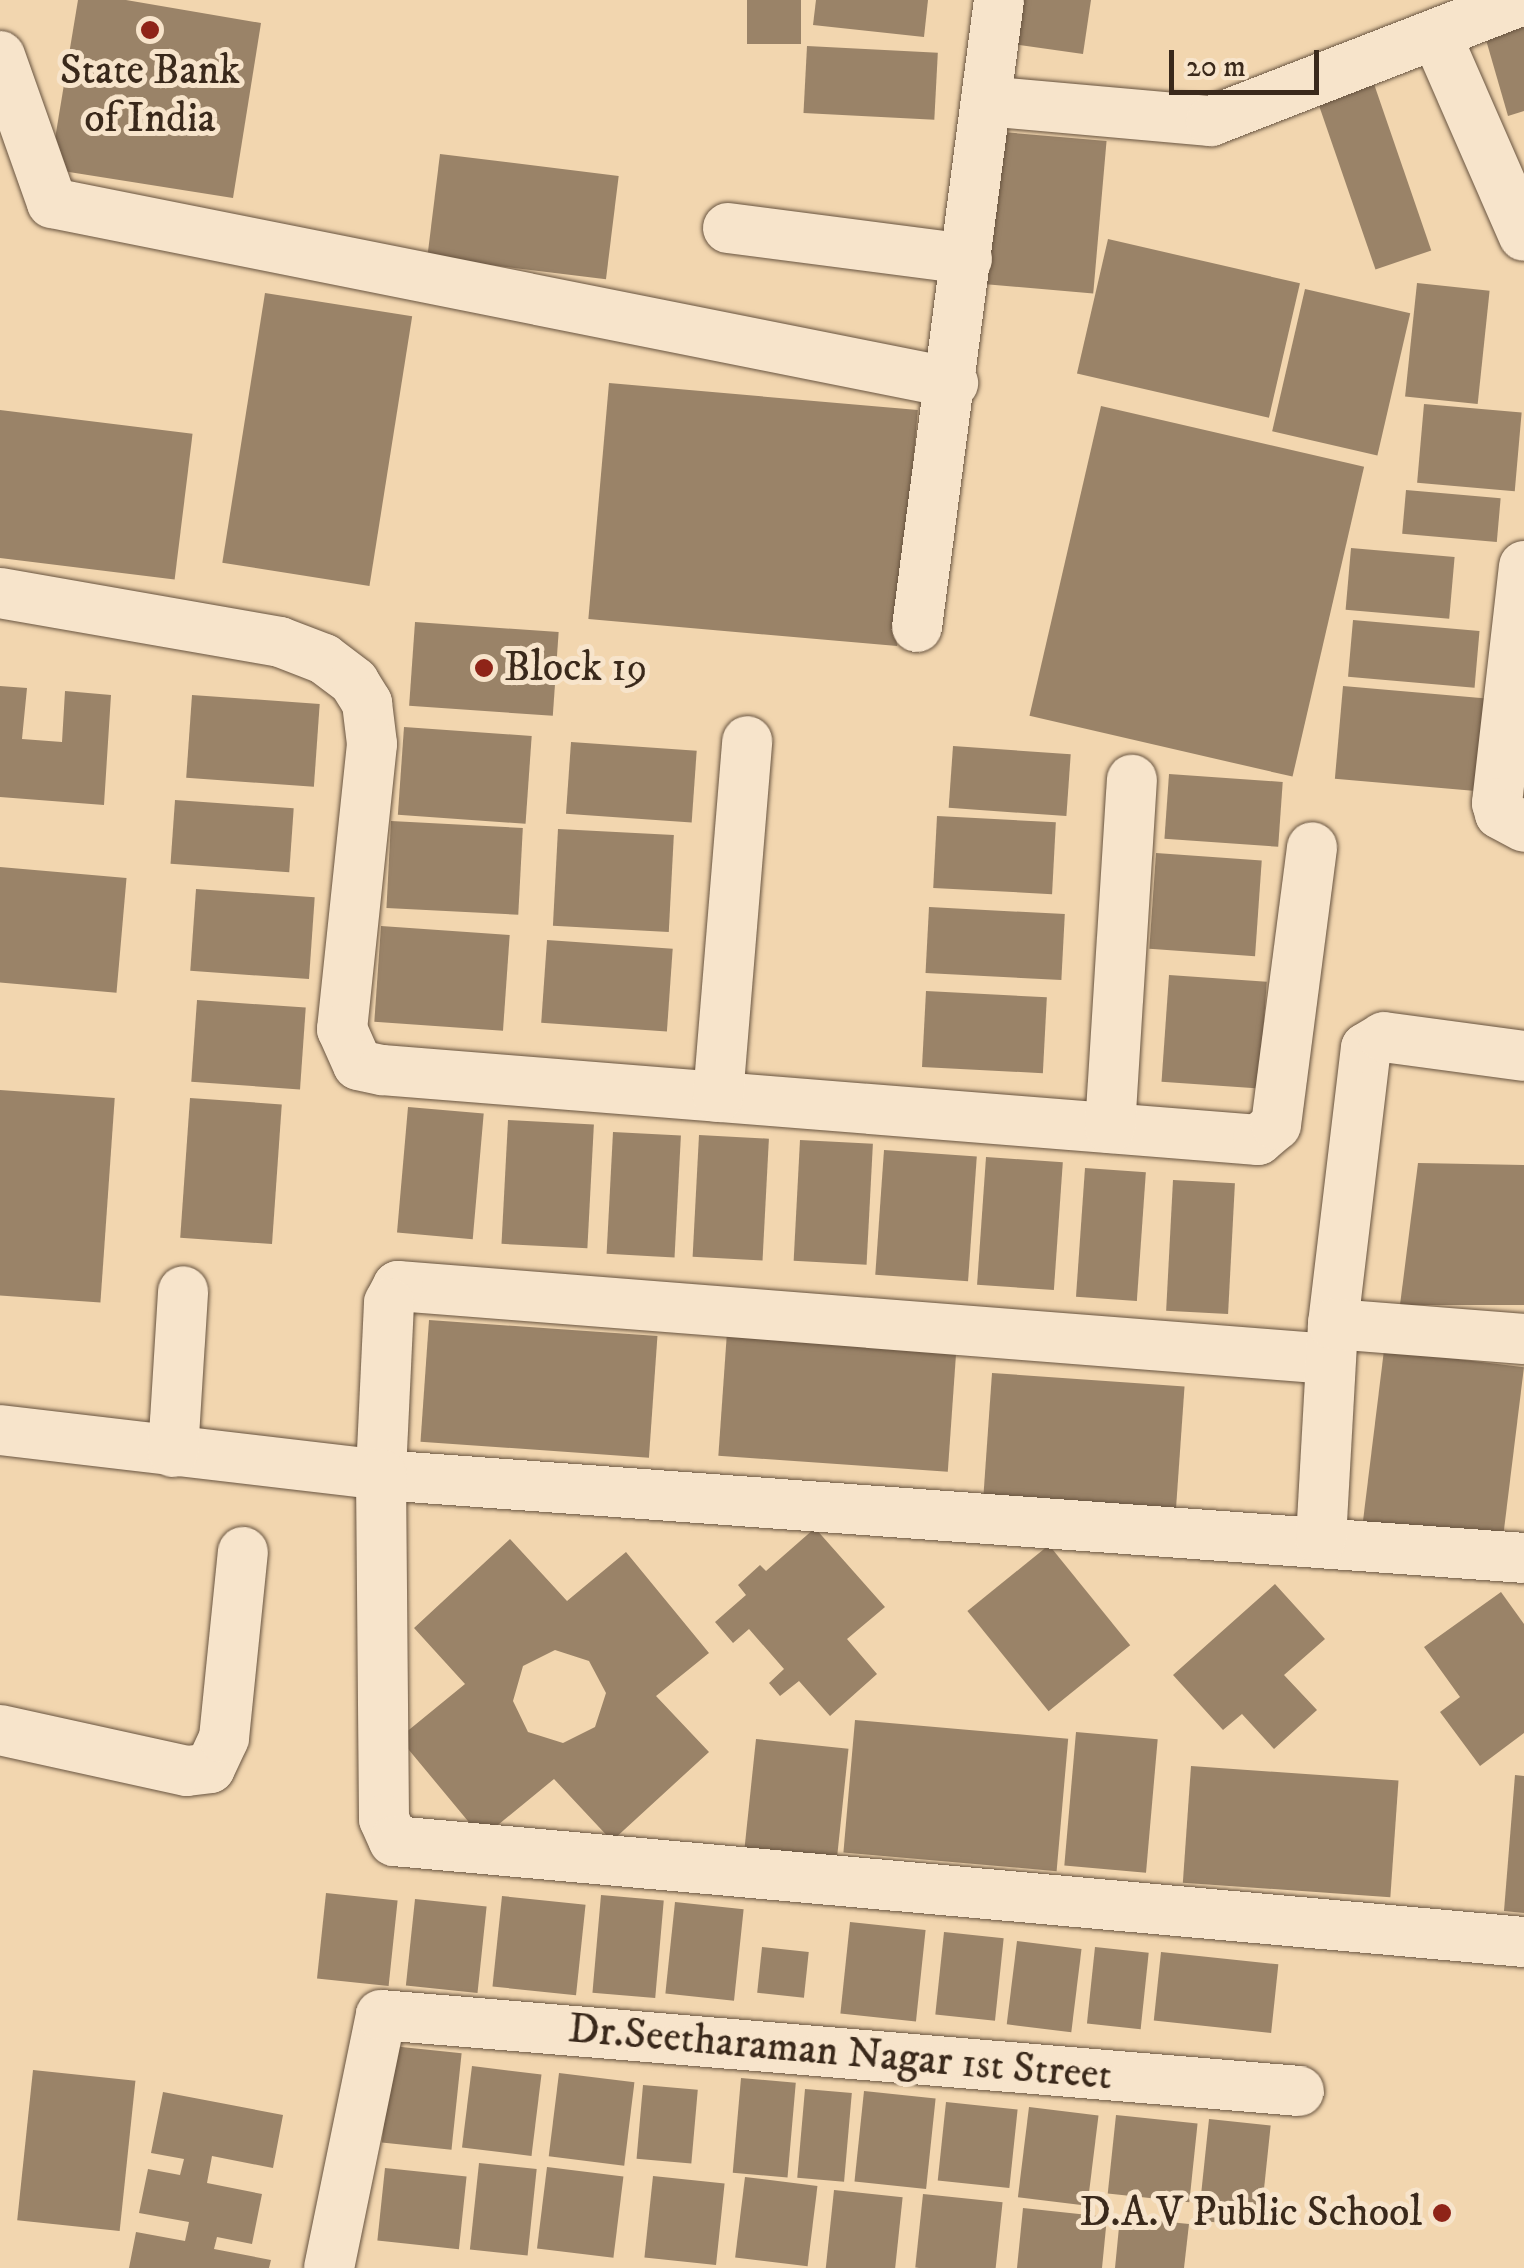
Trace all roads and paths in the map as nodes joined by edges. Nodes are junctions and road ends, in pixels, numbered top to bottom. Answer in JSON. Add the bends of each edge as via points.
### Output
{"nodes":[{"id":1,"x":999,"y":0,"type":"edge"},
{"id":2,"x":1523,"y":0,"type":"edge"},
{"id":3,"x":1436,"y":34,"type":"junction"},
{"id":4,"x":0,"y":56,"type":"edge"},
{"id":5,"x":986,"y":101,"type":"junction"},
{"id":6,"x":728,"y":228,"type":"dead end"},
{"id":7,"x":1524,"y":236,"type":"edge"},
{"id":8,"x":968,"y":259,"type":"junction"},
{"id":9,"x":954,"y":383,"type":"junction"},
{"id":10,"x":1524,"y":566,"type":"edge"},
{"id":11,"x":0,"y":593,"type":"edge"},
{"id":12,"x":916,"y":626,"type":"dead end"},
{"id":13,"x":747,"y":740,"type":"dead end"},
{"id":14,"x":1132,"y":780,"type":"dead end"},
{"id":15,"x":1524,"y":827,"type":"edge"},
{"id":16,"x":1312,"y":847,"type":"dead end"},
{"id":17,"x":1524,"y":1056,"type":"edge"},
{"id":18,"x":718,"y":1097,"type":"junction"},
{"id":19,"x":1110,"y":1128,"type":"junction"},
{"id":20,"x":183,"y":1290,"type":"dead end"},
{"id":21,"x":1524,"y":1339,"type":"edge"},
{"id":22,"x":1331,"y":1342,"type":"junction"},
{"id":23,"x":0,"y":1430,"type":"edge"},
{"id":24,"x":172,"y":1452,"type":"junction"},
{"id":25,"x":381,"y":1475,"type":"junction"},
{"id":26,"x":1321,"y":1540,"type":"junction"},
{"id":27,"x":243,"y":1552,"type":"dead end"},
{"id":28,"x":1524,"y":1558,"type":"edge"},
{"id":29,"x":0,"y":1730,"type":"edge"},
{"id":30,"x":1524,"y":1942,"type":"edge"},
{"id":31,"x":1299,"y":2091,"type":"dead end"},
{"id":32,"x":329,"y":2268,"type":"edge"},
{"id":33,"x":340,"y":2268,"type":"edge"}],
"edges":[{"from":1,"to":5,"type":"street"},
{"from":2,"to":3,"type":"street"},
{"from":3,"to":5,"type":"street","via":[[1211,121]]},
{"from":3,"to":7,"type":"street"},
{"from":4,"to":9,"type":"street","via":[[52,203]]},
{"from":5,"to":8,"type":"street"},
{"from":6,"to":8,"type":"street"},
{"from":8,"to":9,"type":"street"},
{"from":9,"to":12,"type":"street"},
{"from":10,"to":15,"type":"street","via":[[1496,803],[1500,814]]},
{"from":11,"to":18,"type":"street","via":[[280,642],[324,659],[354,682],[367,703],[372,744],[342,1029],[358,1065]]},
{"from":13,"to":18,"type":"street"},
{"from":14,"to":19,"type":"street"},
{"from":16,"to":19,"type":"street","via":[[1276,1125],[1269,1135],[1258,1140]]},
{"from":17,"to":22,"type":"street","via":[[1384,1037],[1366,1048]]},
{"from":18,"to":19,"type":"street"},
{"from":20,"to":24,"type":"street"},
{"from":21,"to":22,"type":"street"},
{"from":22,"to":25,"type":"street","via":[[398,1286],[388,1304]]},
{"from":22,"to":26,"type":"street"},
{"from":23,"to":24,"type":"street"},
{"from":24,"to":25,"type":"street"},
{"from":25,"to":26,"type":"street"},
{"from":25,"to":30,"type":"street","via":[[384,1819],[394,1841]]},
{"from":26,"to":28,"type":"street"},
{"from":27,"to":29,"type":"street","via":[[224,1738],[210,1768],[186,1771]]},
{"from":31,"to":32,"type":"street","name":"Dr.Seetharaman Nagar 1st Street","via":[[381,2015]]},
{"from":32,"to":33,"type":"street"}]}
